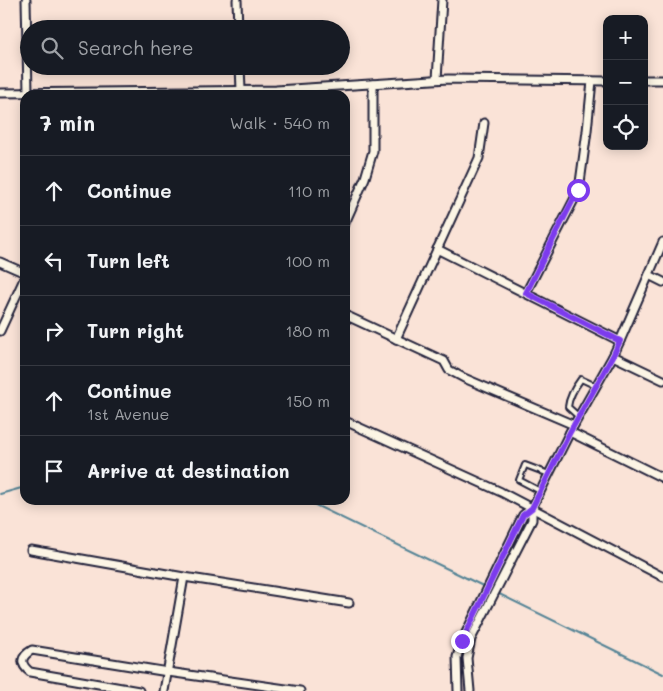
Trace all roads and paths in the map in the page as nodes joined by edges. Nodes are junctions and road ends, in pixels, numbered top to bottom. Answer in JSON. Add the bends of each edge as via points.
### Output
{"nodes":[{"id":1,"x":26,"y":0,"type":"edge"},
{"id":2,"x":237,"y":0,"type":"edge"},
{"id":3,"x":442,"y":0,"type":"edge"},
{"id":4,"x":26,"y":20,"type":"edge"},
{"id":5,"x":238,"y":20,"type":"edge"},
{"id":6,"x":28,"y":75,"type":"edge"},
{"id":7,"x":240,"y":75,"type":"edge"},
{"id":8,"x":438,"y":80,"type":"junction"},
{"id":9,"x":648,"y":80,"type":"edge"},
{"id":10,"x":663,"y":80,"type":"edge"},
{"id":11,"x":592,"y":81,"type":"junction"},
{"id":12,"x":603,"y":81,"type":"edge"},
{"id":13,"x":373,"y":84,"type":"junction"},
{"id":14,"x":28,"y":90,"type":"edge"},
{"id":15,"x":241,"y":90,"type":"edge"},
{"id":16,"x":300,"y":90,"type":"edge"},
{"id":17,"x":20,"y":92,"type":"edge"},
{"id":18,"x":0,"y":93,"type":"edge"},
{"id":19,"x":484,"y":123,"type":"dead end"},
{"id":20,"x":350,"y":213,"type":"edge"},
{"id":21,"x":663,"y":242,"type":"edge"},
{"id":22,"x":437,"y":249,"type":"junction"},
{"id":23,"x":0,"y":262,"type":"edge"},
{"id":24,"x":20,"y":271,"type":"edge"},
{"id":25,"x":649,"y":275,"type":"junction"},
{"id":26,"x":663,"y":282,"type":"edge"},
{"id":27,"x":20,"y":288,"type":"edge"},
{"id":28,"x":526,"y":293,"type":"junction"},
{"id":29,"x":350,"y":317,"type":"edge"},
{"id":30,"x":0,"y":332,"type":"edge"},
{"id":31,"x":396,"y":339,"type":"junction"},
{"id":32,"x":620,"y":341,"type":"junction"},
{"id":33,"x":613,"y":356,"type":"junction"},
{"id":34,"x":663,"y":380,"type":"edge"},
{"id":35,"x":596,"y":386,"type":"junction"},
{"id":36,"x":579,"y":417,"type":"junction"},
{"id":37,"x":350,"y":423,"type":"edge"},
{"id":38,"x":572,"y":429,"type":"junction"},
{"id":39,"x":549,"y":474,"type":"junction"},
{"id":40,"x":663,"y":478,"type":"edge"},
{"id":41,"x":540,"y":492,"type":"junction"},
{"id":42,"x":532,"y":508,"type":"junction"},
{"id":43,"x":31,"y":550,"type":"dead end"},
{"id":44,"x":184,"y":577,"type":"junction"},
{"id":45,"x":663,"y":577,"type":"edge"},
{"id":46,"x":349,"y":603,"type":"dead end"},
{"id":47,"x":474,"y":625,"type":"junction"},
{"id":48,"x":168,"y":672,"type":"junction"},
{"id":49,"x":139,"y":691,"type":"edge"},
{"id":50,"x":164,"y":691,"type":"edge"},
{"id":51,"x":300,"y":691,"type":"edge"},
{"id":52,"x":458,"y":691,"type":"edge"},
{"id":53,"x":470,"y":691,"type":"edge"}],
"edges":[{"from":1,"to":4,"type":"street"},
{"from":2,"to":5,"type":"street"},
{"from":3,"to":8,"type":"street"},
{"from":6,"to":14,"type":"street"},
{"from":7,"to":15,"type":"street"},
{"from":8,"to":11,"type":"street"},
{"from":8,"to":13,"type":"street"},
{"from":9,"to":10,"type":"street"},
{"from":11,"to":12,"type":"street"},
{"from":11,"to":28,"type":"street","via":[[578,190]]},
{"from":13,"to":16,"type":"street"},
{"from":13,"to":20,"type":"street","via":[[373,151],[366,178]]},
{"from":17,"to":18,"type":"street"},
{"from":19,"to":22,"type":"street","via":[[480,158]]},
{"from":21,"to":25,"type":"street"},
{"from":22,"to":28,"type":"street"},
{"from":22,"to":31,"type":"street"},
{"from":23,"to":24,"type":"street"},
{"from":25,"to":26,"type":"street"},
{"from":25,"to":32,"type":"street"},
{"from":27,"to":30,"type":"street"},
{"from":28,"to":32,"type":"street"},
{"from":29,"to":31,"type":"street"},
{"from":31,"to":38,"type":"street","via":[[444,361],[449,370],[464,378]]},
{"from":32,"to":33,"type":"street"},
{"from":33,"to":34,"type":"street"},
{"from":33,"to":35,"type":"street"},
{"from":35,"to":36,"type":"street"},
{"from":35,"to":36,"type":"lane","via":[[581,379],[577,385],[568,407]]},
{"from":36,"to":38,"type":"street"},
{"from":37,"to":42,"type":"street"},
{"from":38,"to":39,"type":"street"},
{"from":38,"to":40,"type":"street"},
{"from":39,"to":41,"type":"street"},
{"from":39,"to":41,"type":"lane","via":[[525,466],[520,473],[519,480]]},
{"from":41,"to":42,"type":"street"},
{"from":42,"to":45,"type":"street"},
{"from":42,"to":47,"type":"street","via":[[523,515],[508,556]]},
{"from":43,"to":44,"type":"street"},
{"from":44,"to":46,"type":"street"},
{"from":44,"to":48,"type":"street"},
{"from":47,"to":52,"type":"street","via":[[462,641],[457,657]]},
{"from":47,"to":53,"type":"street","via":[[467,658]]},
{"from":48,"to":49,"type":"street","via":[[32,650],[22,661],[30,672]]},
{"from":48,"to":50,"type":"street"},
{"from":48,"to":51,"type":"street"}]}
